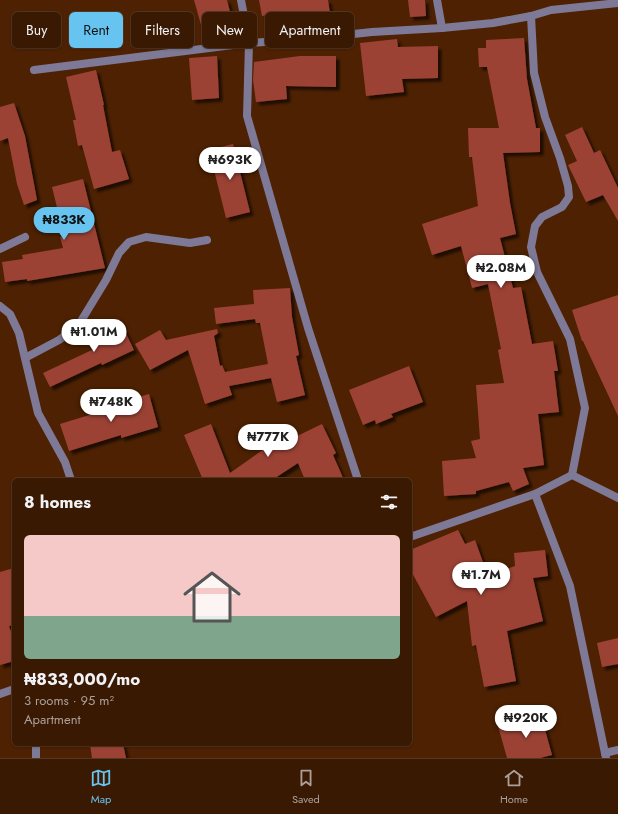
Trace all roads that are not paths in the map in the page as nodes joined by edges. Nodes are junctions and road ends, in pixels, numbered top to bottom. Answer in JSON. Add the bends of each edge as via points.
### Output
{"nodes":[{"id":1,"x":241,"y":0,"type":"edge"},
{"id":2,"x":437,"y":0,"type":"edge"},
{"id":3,"x":618,"y":3,"type":"edge"},
{"id":4,"x":243,"y":12,"type":"edge"},
{"id":5,"x":531,"y":16,"type":"junction"},
{"id":6,"x":442,"y":28,"type":"junction"},
{"id":7,"x":257,"y":42,"type":"edge"},
{"id":8,"x":209,"y":48,"type":"edge"},
{"id":9,"x":249,"y":48,"type":"edge"},
{"id":10,"x":34,"y":70,"type":"dead end"},
{"id":11,"x":25,"y":237,"type":"dead end"},
{"id":12,"x":207,"y":240,"type":"dead end"},
{"id":13,"x":0,"y":249,"type":"edge"},
{"id":14,"x":0,"y":306,"type":"edge"},
{"id":15,"x":0,"y":312,"type":"edge"},
{"id":16,"x":10,"y":314,"type":"junction"},
{"id":17,"x":25,"y":358,"type":"junction"},
{"id":18,"x":572,"y":475,"type":"junction"},
{"id":19,"x":70,"y":478,"type":"edge"},
{"id":20,"x":357,"y":478,"type":"edge"},
{"id":21,"x":535,"y":494,"type":"junction"},
{"id":22,"x":618,"y":498,"type":"edge"},
{"id":23,"x":412,"y":536,"type":"edge"},
{"id":24,"x":12,"y":690,"type":"edge"},
{"id":25,"x":0,"y":694,"type":"edge"},
{"id":26,"x":36,"y":746,"type":"edge"},
{"id":27,"x":618,"y":750,"type":"edge"},
{"id":28,"x":606,"y":755,"type":"edge"},
{"id":29,"x":36,"y":758,"type":"edge"}],
"edges":[{"from":1,"to":4,"type":"street"},
{"from":2,"to":6,"type":"street"},
{"from":3,"to":5,"type":"street","via":[[551,10]]},
{"from":5,"to":6,"type":"street"},
{"from":5,"to":18,"type":"street","via":[[534,73],[545,117],[568,186],[569,197],[562,207],[542,217],[535,226],[531,247],[536,272],[570,339],[585,408]]},
{"from":6,"to":7,"type":"street"},
{"from":8,"to":10,"type":"street"},
{"from":9,"to":20,"type":"street","via":[[247,116],[308,328]]},
{"from":11,"to":13,"type":"street"},
{"from":12,"to":17,"type":"street","via":[[190,243],[146,237],[129,242],[119,253],[78,326],[59,340]]},
{"from":14,"to":16,"type":"street"},
{"from":15,"to":16,"type":"street"},
{"from":16,"to":17,"type":"street","via":[[19,333]]},
{"from":17,"to":19,"type":"street","via":[[38,413],[65,462]]},
{"from":18,"to":21,"type":"street"},
{"from":18,"to":22,"type":"street"},
{"from":21,"to":23,"type":"street"},
{"from":21,"to":28,"type":"street","via":[[570,586]]},
{"from":24,"to":25,"type":"street"},
{"from":26,"to":29,"type":"street"},
{"from":27,"to":28,"type":"street"}]}
